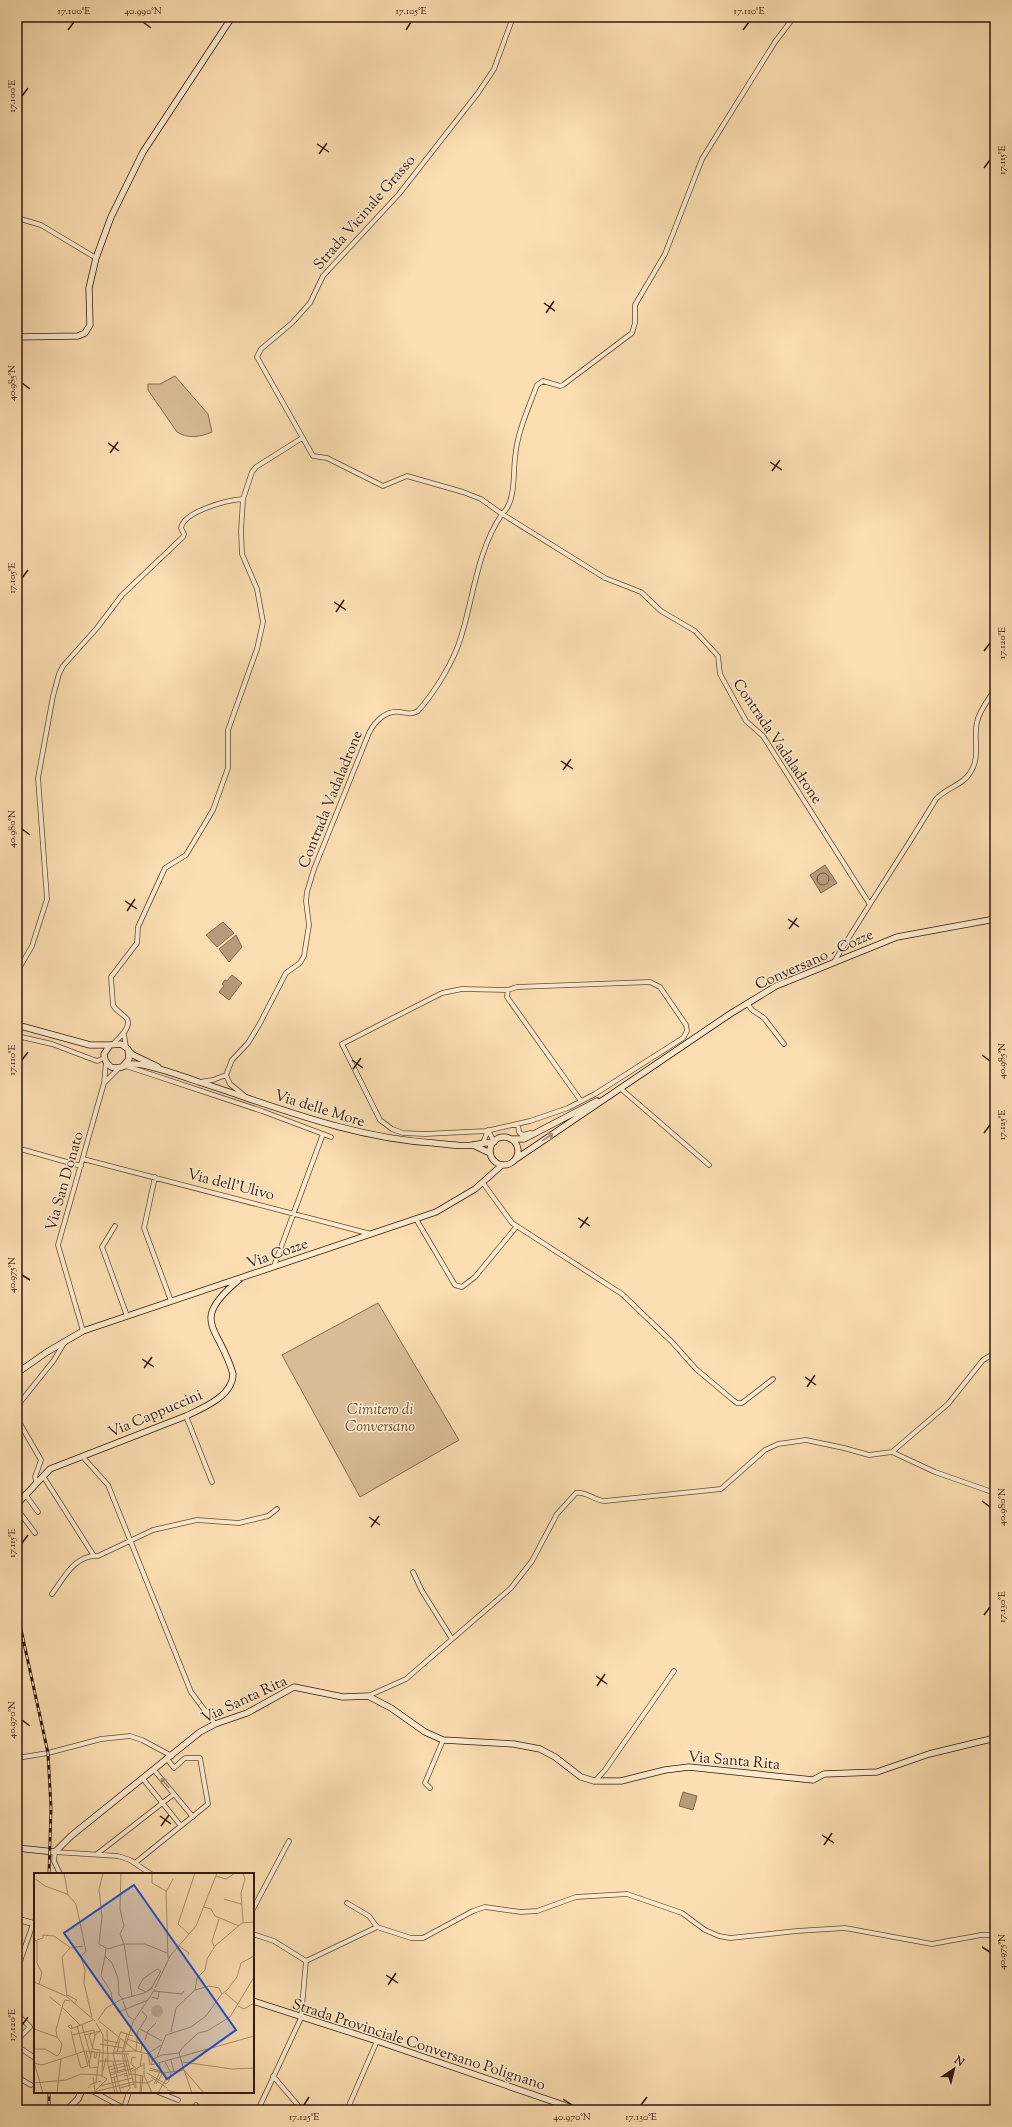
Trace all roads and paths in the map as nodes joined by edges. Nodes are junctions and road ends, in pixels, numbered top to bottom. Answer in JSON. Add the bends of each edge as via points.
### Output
{"nodes":[{"id":1,"x":232,"y":17,"type":"edge"},
{"id":2,"x":513,"y":17,"type":"edge"},
{"id":3,"x":794,"y":17,"type":"edge"},
{"id":4,"x":17,"y":218,"type":"edge"},
{"id":5,"x":96,"y":258,"type":"junction"},
{"id":6,"x":17,"y":337,"type":"edge"},
{"id":7,"x":302,"y":438,"type":"junction"},
{"id":8,"x":243,"y":499,"type":"junction"},
{"id":9,"x":502,"y":514,"type":"junction"},
{"id":10,"x":995,"y":689,"type":"edge"},
{"id":11,"x":868,"y":903,"type":"junction"},
{"id":12,"x":995,"y":918,"type":"edge"},
{"id":13,"x":834,"y":962,"type":"junction"},
{"id":14,"x":17,"y":972,"type":"edge"},
{"id":15,"x":508,"y":990,"type":"junction"},
{"id":16,"x":747,"y":1003,"type":"junction"},
{"id":17,"x":17,"y":1024,"type":"edge"},
{"id":18,"x":124,"y":1034,"type":"junction"},
{"id":19,"x":17,"y":1036,"type":"edge"},
{"id":20,"x":112,"y":1044,"type":"junction"},
{"id":21,"x":784,"y":1044,"type":"dead end"},
{"id":22,"x":90,"y":1045,"type":"junction"},
{"id":23,"x":127,"y":1048,"type":"junction"},
{"id":24,"x":105,"y":1058,"type":"junction"},
{"id":25,"x":123,"y":1067,"type":"junction"},
{"id":26,"x":165,"y":1071,"type":"junction"},
{"id":27,"x":226,"y":1075,"type":"junction"},
{"id":28,"x":199,"y":1082,"type":"junction"},
{"id":29,"x":104,"y":1084,"type":"junction"},
{"id":30,"x":620,"y":1088,"type":"junction"},
{"id":31,"x":248,"y":1098,"type":"junction"},
{"id":32,"x":581,"y":1101,"type":"junction"},
{"id":33,"x":570,"y":1116,"type":"junction"},
{"id":34,"x":518,"y":1124,"type":"junction"},
{"id":35,"x":488,"y":1130,"type":"junction"},
{"id":36,"x":324,"y":1134,"type":"junction"},
{"id":37,"x":331,"y":1137,"type":"dead end"},
{"id":38,"x":511,"y":1139,"type":"junction"},
{"id":39,"x":494,"y":1142,"type":"junction"},
{"id":40,"x":483,"y":1143,"type":"junction"},
{"id":41,"x":472,"y":1145,"type":"junction"},
{"id":42,"x":17,"y":1148,"type":"edge"},
{"id":43,"x":490,"y":1153,"type":"junction"},
{"id":44,"x":83,"y":1159,"type":"junction"},
{"id":45,"x":516,"y":1159,"type":"junction"},
{"id":46,"x":494,"y":1161,"type":"junction"},
{"id":47,"x":502,"y":1165,"type":"junction"},
{"id":48,"x":81,"y":1166,"type":"junction"},
{"id":49,"x":709,"y":1166,"type":"dead end"},
{"id":50,"x":156,"y":1177,"type":"junction"},
{"id":51,"x":490,"y":1177,"type":"junction"},
{"id":52,"x":483,"y":1183,"type":"junction"},
{"id":53,"x":295,"y":1213,"type":"junction"},
{"id":54,"x":416,"y":1220,"type":"junction"},
{"id":55,"x":115,"y":1226,"type":"dead end"},
{"id":56,"x":517,"y":1226,"type":"junction"},
{"id":57,"x":372,"y":1234,"type":"junction"},
{"id":58,"x":274,"y":1266,"type":"junction"},
{"id":59,"x":244,"y":1277,"type":"junction"},
{"id":60,"x":171,"y":1301,"type":"junction"},
{"id":61,"x":127,"y":1316,"type":"junction"},
{"id":62,"x":83,"y":1331,"type":"junction"},
{"id":63,"x":66,"y":1340,"type":"junction"},
{"id":64,"x":995,"y":1353,"type":"edge"},
{"id":65,"x":17,"y":1373,"type":"edge"},
{"id":66,"x":773,"y":1379,"type":"dead end"},
{"id":67,"x":186,"y":1416,"type":"junction"},
{"id":68,"x":892,"y":1452,"type":"junction"},
{"id":69,"x":82,"y":1456,"type":"junction"},
{"id":70,"x":43,"y":1476,"type":"junction"},
{"id":71,"x":37,"y":1482,"type":"junction"},
{"id":72,"x":212,"y":1482,"type":"dead end"},
{"id":73,"x":995,"y":1492,"type":"edge"},
{"id":74,"x":25,"y":1494,"type":"junction"},
{"id":75,"x":17,"y":1504,"type":"edge"},
{"id":76,"x":17,"y":1509,"type":"edge"},
{"id":77,"x":277,"y":1509,"type":"dead end"},
{"id":78,"x":38,"y":1512,"type":"dead end"},
{"id":79,"x":35,"y":1533,"type":"dead end"},
{"id":80,"x":129,"y":1541,"type":"junction"},
{"id":81,"x":94,"y":1556,"type":"junction"},
{"id":82,"x":413,"y":1572,"type":"dead end"},
{"id":83,"x":52,"y":1594,"type":"dead end"},
{"id":84,"x":452,"y":1639,"type":"junction"},
{"id":85,"x":674,"y":1671,"type":"dead end"},
{"id":86,"x":368,"y":1696,"type":"junction"},
{"id":87,"x":215,"y":1724,"type":"junction"},
{"id":88,"x":995,"y":1738,"type":"edge"},
{"id":89,"x":443,"y":1740,"type":"junction"},
{"id":90,"x":17,"y":1752,"type":"edge"},
{"id":91,"x":173,"y":1756,"type":"junction"},
{"id":92,"x":22,"y":1757,"type":"junction"},
{"id":93,"x":17,"y":1758,"type":"edge"},
{"id":94,"x":168,"y":1760,"type":"junction"},
{"id":95,"x":154,"y":1770,"type":"junction"},
{"id":96,"x":143,"y":1779,"type":"junction"},
{"id":97,"x":594,"y":1782,"type":"junction"},
{"id":98,"x":430,"y":1788,"type":"dead end"},
{"id":99,"x":174,"y":1794,"type":"junction"},
{"id":100,"x":162,"y":1802,"type":"junction"},
{"id":101,"x":193,"y":1817,"type":"junction"},
{"id":102,"x":182,"y":1826,"type":"junction"},
{"id":103,"x":289,"y":1841,"type":"dead end"},
{"id":104,"x":17,"y":1848,"type":"edge"},
{"id":105,"x":55,"y":1852,"type":"junction"},
{"id":106,"x":96,"y":1854,"type":"junction"},
{"id":107,"x":135,"y":1863,"type":"junction"},
{"id":108,"x":60,"y":1873,"type":"edge"},
{"id":109,"x":150,"y":1873,"type":"edge"},
{"id":110,"x":347,"y":1903,"type":"dead end"},
{"id":111,"x":254,"y":1907,"type":"edge"},
{"id":112,"x":17,"y":1918,"type":"edge"},
{"id":113,"x":34,"y":1924,"type":"edge"},
{"id":114,"x":377,"y":1927,"type":"junction"},
{"id":115,"x":254,"y":1934,"type":"edge"},
{"id":116,"x":995,"y":1935,"type":"edge"},
{"id":117,"x":306,"y":1960,"type":"junction"},
{"id":118,"x":17,"y":1970,"type":"edge"},
{"id":119,"x":254,"y":2001,"type":"edge"},
{"id":120,"x":17,"y":2014,"type":"edge"},
{"id":121,"x":301,"y":2018,"type":"junction"},
{"id":122,"x":17,"y":2040,"type":"edge"},
{"id":123,"x":377,"y":2041,"type":"junction"},
{"id":124,"x":17,"y":2046,"type":"edge"},
{"id":125,"x":21,"y":2050,"type":"junction"},
{"id":126,"x":17,"y":2057,"type":"edge"},
{"id":127,"x":34,"y":2057,"type":"edge"},
{"id":128,"x":273,"y":2076,"type":"junction"},
{"id":129,"x":17,"y":2077,"type":"edge"},
{"id":130,"x":31,"y":2086,"type":"dead end"},
{"id":131,"x":81,"y":2093,"type":"edge"},
{"id":132,"x":96,"y":2093,"type":"edge"},
{"id":133,"x":129,"y":2093,"type":"edge"},
{"id":134,"x":160,"y":2093,"type":"edge"},
{"id":135,"x":178,"y":2100,"type":"dead end"},
{"id":136,"x":126,"y":2109,"type":"edge"},
{"id":137,"x":67,"y":2110,"type":"edge"},
{"id":138,"x":258,"y":2110,"type":"edge"},
{"id":139,"x":302,"y":2110,"type":"edge"},
{"id":140,"x":347,"y":2110,"type":"edge"},
{"id":141,"x":578,"y":2110,"type":"edge"}],
"edges":[{"from":1,"to":5,"type":"street","via":[[144,152],[112,216]]},
{"from":2,"to":7,"type":"street","name":"Strada Vicinale Grasso","via":[[494,69],[478,93],[399,194],[323,276],[310,303],[292,323],[261,349],[257,358]]},
{"from":3,"to":9,"type":"street","via":[[702,159],[665,254],[635,305],[632,333],[563,385],[543,381],[537,385],[520,432],[513,489]]},
{"from":4,"to":5,"type":"street","via":[[41,226]]},
{"from":5,"to":6,"type":"street","via":[[89,288],[90,325],[85,333],[66,337]]},
{"from":7,"to":8,"type":"street","via":[[256,467]]},
{"from":7,"to":9,"type":"street","via":[[313,456],[327,458],[383,486],[407,476],[481,499]]},
{"from":8,"to":14,"type":"street","via":[[218,503],[185,521],[181,528],[184,534],[179,541],[122,595],[60,670],[38,778],[47,899],[32,946]]},
{"from":8,"to":18,"type":"street","via":[[240,531],[242,554],[257,589],[263,622],[257,649],[228,730],[228,768],[213,810],[186,855],[165,868],[138,927],[137,943],[111,977],[113,1006],[128,1023]]},
{"from":9,"to":11,"type":"street","name":"Contrada Vadaladrone","via":[[604,578],[641,592],[661,611],[695,632],[718,656],[720,674],[746,721],[763,736]]},
{"from":9,"to":27,"type":"street","name":"Contrada Vadaladrone","via":[[483,550],[461,638],[449,664],[418,711],[414,714],[389,712],[378,719],[369,733],[307,892],[309,925],[304,956],[300,963],[286,973],[260,1025],[232,1060]]},
{"from":10,"to":11,"type":"street","via":[[977,720],[976,759],[972,770],[966,779],[936,799],[908,846]]},
{"from":11,"to":13,"type":"street"},
{"from":12,"to":13,"type":"street","name":"Conversano - Cozze","via":[[897,937]]},
{"from":13,"to":16,"type":"street","name":"Conversano - Cozze","via":[[776,986]]},
{"from":15,"to":32,"type":"street","via":[[507,997]]},
{"from":15,"to":32,"type":"street","via":[[517,986],[650,982],[660,987],[686,1025],[687,1030],[683,1038]]},
{"from":15,"to":35,"type":"street","via":[[462,990],[442,993],[342,1044],[380,1120],[392,1129],[403,1133],[425,1134]]},
{"from":16,"to":21,"type":"street","via":[[764,1018]]},
{"from":16,"to":30,"type":"street","name":"Conversano - Cozze"},
{"from":17,"to":22,"type":"street"},
{"from":18,"to":20,"type":"street"},
{"from":18,"to":23,"type":"street"},
{"from":19,"to":24,"type":"street","via":[[52,1044],[97,1061]]},
{"from":20,"to":22,"type":"street"},
{"from":20,"to":23,"type":"street","via":[[121,1044]]},
{"from":20,"to":24,"type":"street"},
{"from":22,"to":24,"type":"street"},
{"from":23,"to":25,"type":"street","via":[[129,1060]]},
{"from":23,"to":26,"type":"street","via":[[133,1055]]},
{"from":24,"to":25,"type":"street","via":[[110,1066]]},
{"from":24,"to":29,"type":"street","name":"Via San Donato"},
{"from":25,"to":26,"type":"street","via":[[132,1064]]},
{"from":25,"to":29,"type":"street"},
{"from":25,"to":36,"type":"street","via":[[262,1111]]},
{"from":26,"to":28,"type":"street","name":"Via delle More"},
{"from":27,"to":28,"type":"street"},
{"from":27,"to":31,"type":"street","via":[[230,1084]]},
{"from":28,"to":31,"type":"street","name":"Via delle More"},
{"from":29,"to":44,"type":"street","name":"Via San Donato"},
{"from":30,"to":33,"type":"street"},
{"from":45,"to":30,"type":"street","one_way":true},
{"from":30,"to":49,"type":"street"},
{"from":31,"to":41,"type":"street","name":"Via delle More","via":[[365,1135],[414,1142]]},
{"from":32,"to":34,"type":"street","via":[[568,1108]]},
{"from":33,"to":34,"type":"street","via":[[526,1135],[519,1132]]},
{"from":33,"to":38,"type":"street","via":[[524,1139]]},
{"from":34,"to":35,"type":"street"},
{"from":35,"to":39,"type":"street"},
{"from":35,"to":40,"type":"street"},
{"from":36,"to":37,"type":"street"},
{"from":36,"to":53,"type":"street"},
{"from":38,"to":39,"type":"street","via":[[502,1138]]},
{"from":38,"to":45,"type":"street","via":[[518,1150]]},
{"from":39,"to":40,"type":"street"},
{"from":39,"to":43,"type":"street"},
{"from":40,"to":41,"type":"street"},
{"from":41,"to":43,"type":"street"},
{"from":42,"to":48,"type":"street"},
{"from":43,"to":46,"type":"street"},
{"from":44,"to":48,"type":"street","name":"Via San Donato"},
{"from":44,"to":50,"type":"street","name":"Via dell'Ulivo"},
{"from":45,"to":47,"type":"street","via":[[510,1164]]},
{"from":46,"to":47,"type":"street"},
{"from":46,"to":51,"type":"street"},
{"from":47,"to":51,"type":"street","name":"Via Cozze"},
{"from":48,"to":62,"type":"street","name":"Via San Donato","via":[[58,1245]]},
{"from":50,"to":53,"type":"street","name":"Via dell'Ulivo"},
{"from":50,"to":60,"type":"street","via":[[144,1228]]},
{"from":51,"to":52,"type":"street","name":"Via Cozze"},
{"from":52,"to":54,"type":"street","name":"Via Cozze","via":[[461,1199]]},
{"from":52,"to":56,"type":"street"},
{"from":53,"to":57,"type":"street","name":"Via dell'Ulivo"},
{"from":53,"to":58,"type":"street"},
{"from":54,"to":56,"type":"street","via":[[457,1287],[462,1287],[475,1277]]},
{"from":54,"to":57,"type":"street","name":"Via Cozze"},
{"from":55,"to":61,"type":"street","via":[[102,1247]]},
{"from":56,"to":66,"type":"street","via":[[622,1294],[696,1369],[737,1403]]},
{"from":57,"to":58,"type":"street","name":"Via Cozze"},
{"from":58,"to":59,"type":"street","name":"Via Cozze"},
{"from":59,"to":60,"type":"street","name":"Via Cozze"},
{"from":59,"to":67,"type":"street","name":"Via Cappuccini","via":[[215,1303],[210,1318],[211,1327],[231,1367],[233,1380],[229,1388],[213,1402]]},
{"from":60,"to":61,"type":"street","name":"Via Cozze"},
{"from":61,"to":62,"type":"street","name":"Via Cozze"},
{"from":62,"to":63,"type":"street","name":"Via Cozze"},
{"from":63,"to":65,"type":"street","name":"Via Cozze"},
{"from":63,"to":71,"type":"street","via":[[54,1360],[18,1405],[19,1422],[41,1460],[35,1477]]},
{"from":64,"to":68,"type":"street","via":[[983,1360],[948,1404]]},
{"from":67,"to":69,"type":"street","name":"Via Cappuccini"},
{"from":67,"to":72,"type":"street"},
{"from":68,"to":73,"type":"street","via":[[935,1472]]},
{"from":68,"to":84,"type":"street","via":[[869,1455],[816,1442],[791,1442],[772,1446],[721,1489],[605,1501],[580,1492],[576,1493],[557,1514],[532,1561],[514,1585]]},
{"from":69,"to":70,"type":"street","name":"Via Cappuccini","via":[[50,1469]]},
{"from":69,"to":80,"type":"street","via":[[108,1485]]},
{"from":70,"to":71,"type":"street","name":"Via Cappuccini"},
{"from":70,"to":81,"type":"street"},
{"from":71,"to":74,"type":"street","name":"Via Cappuccini"},
{"from":74,"to":75,"type":"street","name":"Via Cappuccini"},
{"from":74,"to":78,"type":"street"},
{"from":76,"to":79,"type":"street"},
{"from":77,"to":80,"type":"street","via":[[268,1516],[239,1523],[197,1520],[153,1530]]},
{"from":80,"to":81,"type":"street"},
{"from":80,"to":87,"type":"street","via":[[191,1692]]},
{"from":81,"to":83,"type":"street","via":[[76,1563]]},
{"from":82,"to":84,"type":"street"},
{"from":84,"to":86,"type":"street","via":[[406,1679]]},
{"from":85,"to":97,"type":"street"},
{"from":86,"to":87,"type":"street","name":"Via Santa Rita","via":[[343,1697],[294,1687],[247,1714]]},
{"from":86,"to":89,"type":"street","name":"Via Santa Rita","via":[[425,1732]]},
{"from":87,"to":91,"type":"street","name":"Via Santa Rita","via":[[200,1732]]},
{"from":88,"to":97,"type":"street","name":"Via Santa Rita","via":[[929,1754],[876,1772],[824,1774],[813,1780],[689,1766],[621,1781]]},
{"from":89,"to":97,"type":"street","name":"Via Santa Rita","via":[[514,1744],[534,1748],[549,1753],[581,1777]]},
{"from":89,"to":98,"type":"street","via":[[426,1783]]},
{"from":90,"to":92,"type":"street"},
{"from":91,"to":92,"type":"street","via":[[130,1736],[101,1739]]},
{"from":91,"to":94,"type":"street","name":"Via Santa Rita"},
{"from":92,"to":93,"type":"street"},
{"from":94,"to":95,"type":"street","name":"Via Santa Rita"},
{"from":94,"to":101,"type":"street","via":[[174,1768],[185,1758],[200,1758],[202,1761],[208,1804]]},
{"from":95,"to":96,"type":"street","name":"Via Santa Rita"},
{"from":99,"to":95,"type":"street","one_way":true},
{"from":96,"to":100,"type":"street"},
{"from":96,"to":105,"type":"street","name":"Via Santa Rita","via":[[71,1836]]},
{"from":99,"to":100,"type":"street"},
{"from":99,"to":101,"type":"street"},
{"from":100,"to":102,"type":"street"},
{"from":100,"to":106,"type":"street"},
{"from":101,"to":102,"type":"street"},
{"from":102,"to":107,"type":"street"},
{"from":103,"to":111,"type":"street"},
{"from":104,"to":105,"type":"street"},
{"from":105,"to":106,"type":"street"},
{"from":105,"to":108,"type":"street","via":[[54,1861]]},
{"from":106,"to":107,"type":"street","via":[[118,1856]]},
{"from":107,"to":109,"type":"street"},
{"from":110,"to":114,"type":"street","via":[[369,1916]]},
{"from":112,"to":113,"type":"street"},
{"from":113,"to":118,"type":"street"},
{"from":114,"to":116,"type":"street","via":[[411,1938],[423,1938],[485,1907],[521,1912],[537,1911],[576,1897],[627,1894],[682,1913],[705,1930],[730,1938],[797,1930],[845,1928],[932,1944]]},
{"from":114,"to":117,"type":"street"},
{"from":115,"to":117,"type":"street","via":[[274,1941]]},
{"from":117,"to":121,"type":"street"},
{"from":119,"to":121,"type":"street","name":"Strada Provinciale Conversano Polignano"},
{"from":120,"to":122,"type":"street","via":[[30,2027]]},
{"from":121,"to":123,"type":"street","name":"Strada Provinciale Conversano Polignano"},
{"from":121,"to":128,"type":"street"},
{"from":123,"to":140,"type":"street"},
{"from":123,"to":141,"type":"street","name":"Strada Provinciale Conversano Polignano"},
{"from":124,"to":125,"type":"street"},
{"from":125,"to":126,"type":"street"},
{"from":125,"to":127,"type":"street"},
{"from":128,"to":138,"type":"street"},
{"from":128,"to":139,"type":"street"},
{"from":129,"to":130,"type":"street"},
{"from":131,"to":137,"type":"street"},
{"from":132,"to":136,"type":"street"},
{"from":133,"to":136,"type":"street"},
{"from":134,"to":135,"type":"street"}]}
